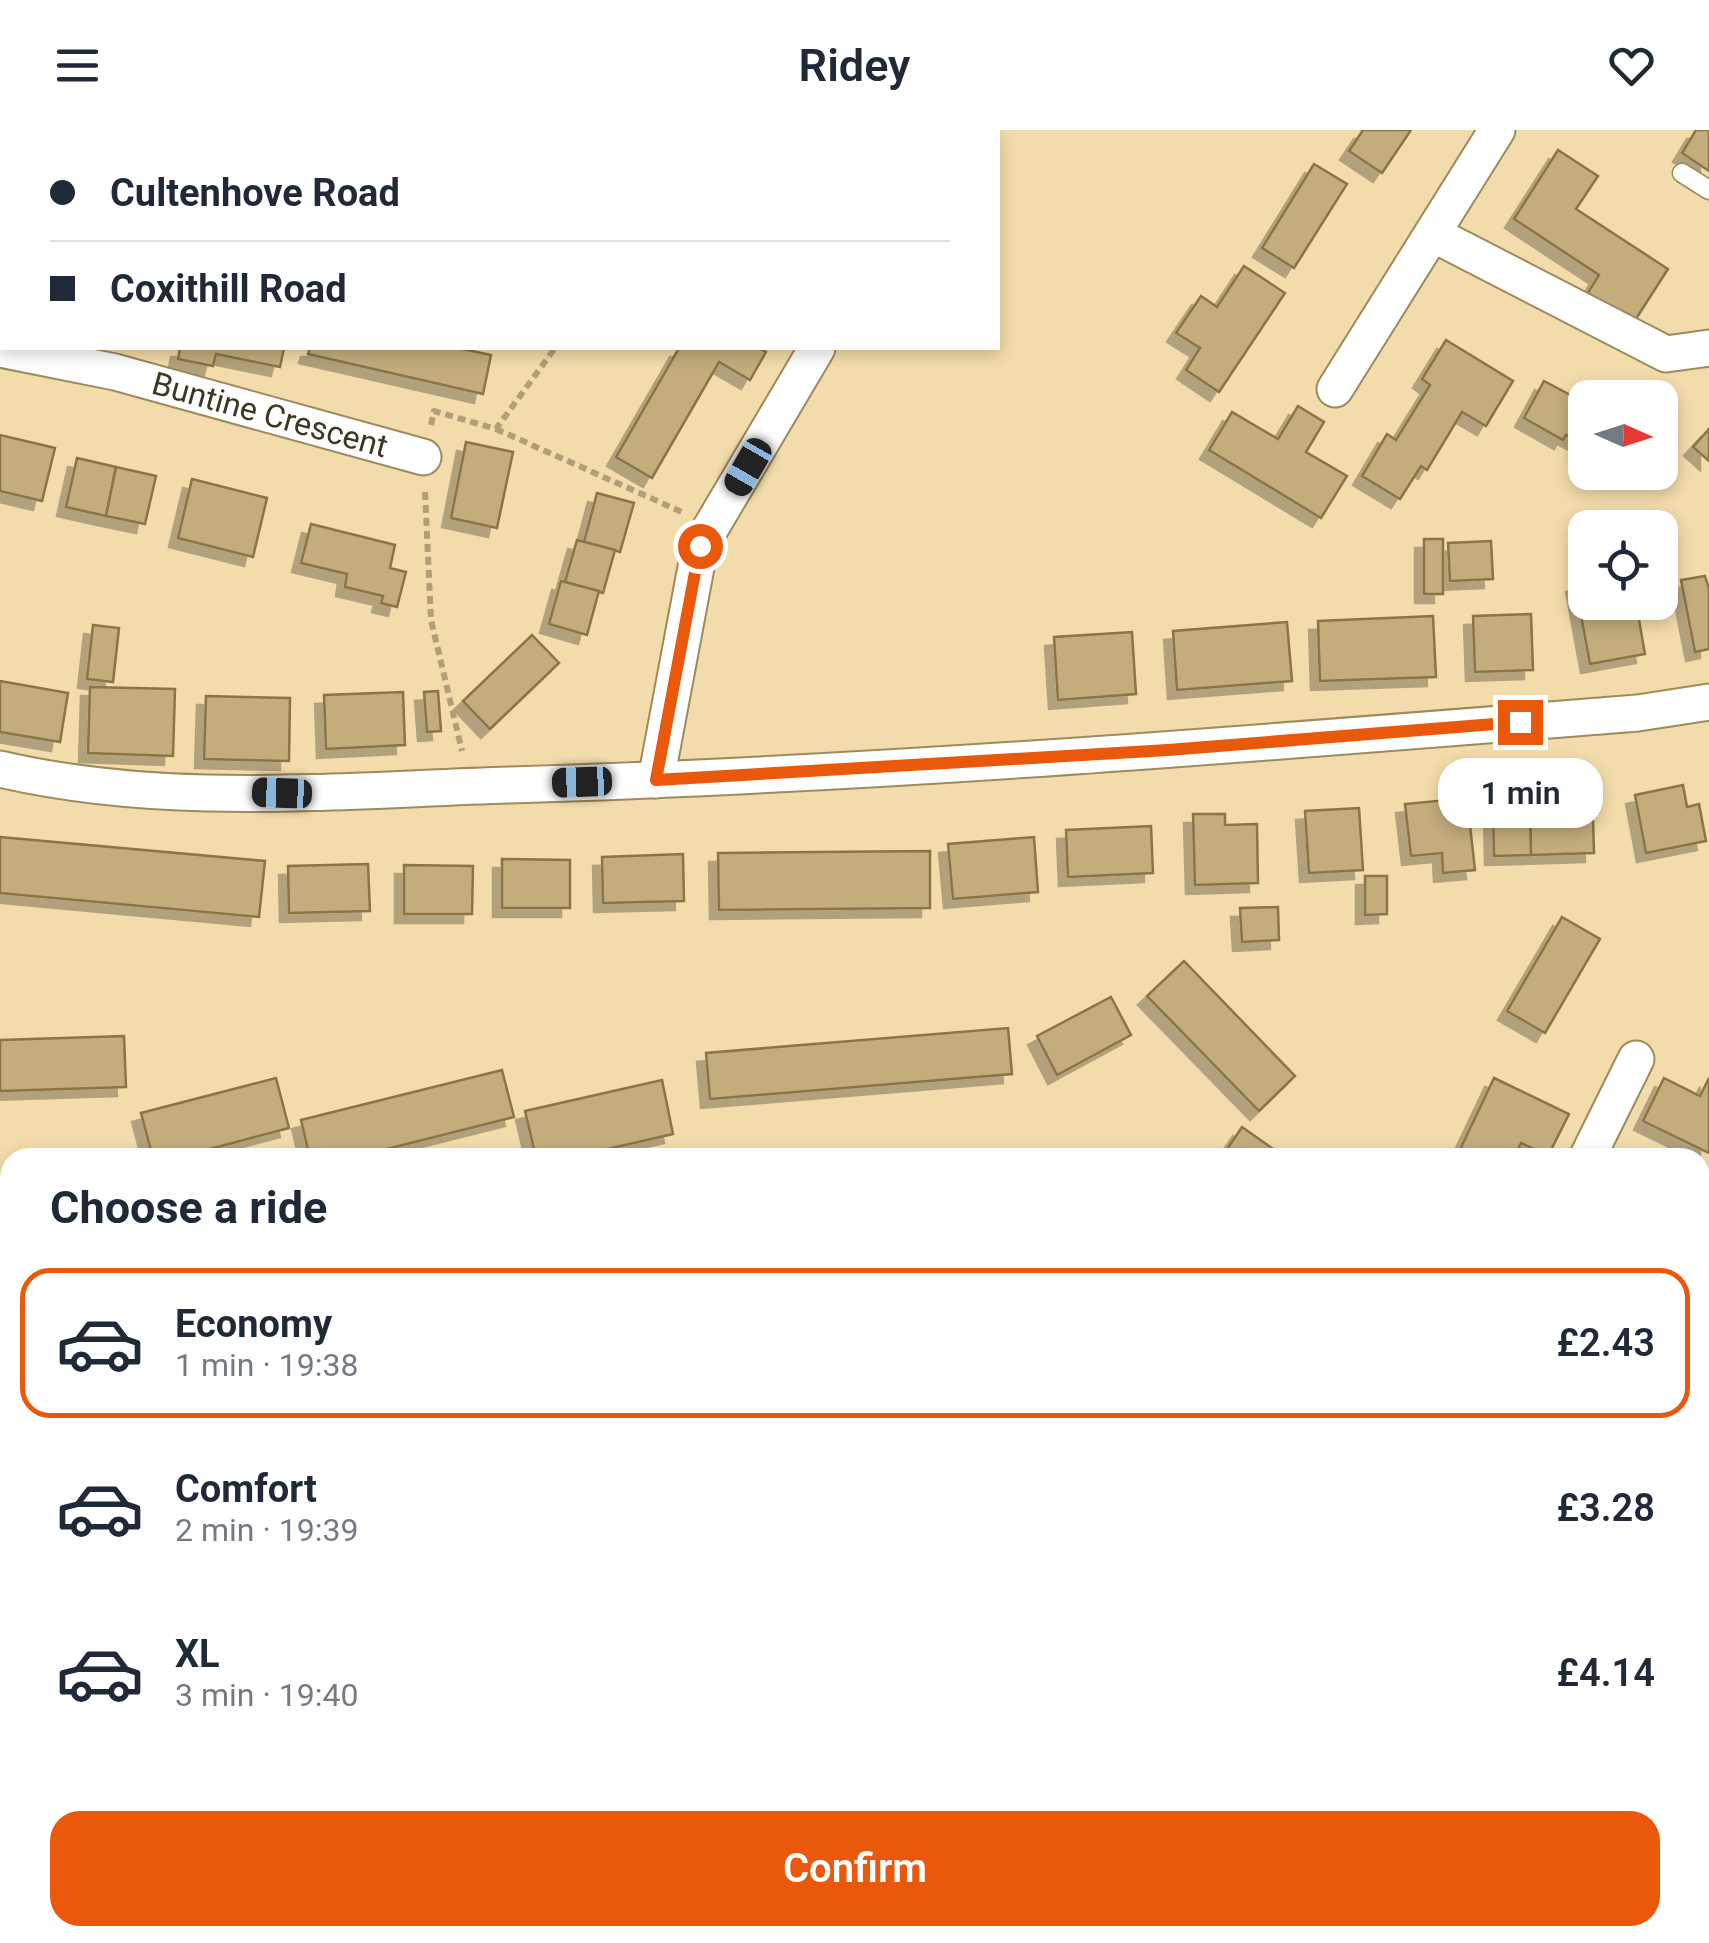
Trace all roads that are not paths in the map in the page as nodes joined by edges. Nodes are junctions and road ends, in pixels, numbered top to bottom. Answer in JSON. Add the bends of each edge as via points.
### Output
{"nodes":[{"id":1,"x":1497,"y":130,"type":"edge"},
{"id":2,"x":1682,"y":173,"type":"dead end"},
{"id":3,"x":1709,"y":190,"type":"edge"},
{"id":4,"x":1435,"y":234,"type":"junction"},
{"id":5,"x":1709,"y":348,"type":"edge"},
{"id":6,"x":11,"y":350,"type":"edge"},
{"id":7,"x":816,"y":350,"type":"edge"},
{"id":8,"x":118,"y":360,"type":"edge"},
{"id":9,"x":1335,"y":389,"type":"dead end"},
{"id":10,"x":423,"y":458,"type":"road end"},
{"id":11,"x":1709,"y":702,"type":"edge"},
{"id":12,"x":0,"y":769,"type":"edge"},
{"id":13,"x":656,"y":780,"type":"junction"},
{"id":14,"x":1636,"y":1059,"type":"dead end"},
{"id":15,"x":1599,"y":1148,"type":"edge"}],
"edges":[{"from":1,"to":4,"type":"street"},
{"from":2,"to":3,"type":"lane"},
{"from":4,"to":5,"type":"street","via":[[1666,354]]},
{"from":4,"to":9,"type":"street"},
{"from":6,"to":8,"type":"street","name":"Buntine Crescent"},
{"from":7,"to":13,"type":"street","via":[[700,546]]},
{"from":8,"to":10,"type":"street","name":"Buntine Crescent"},
{"from":11,"to":13,"type":"street","via":[[1168,750]]},
{"from":12,"to":13,"type":"street","via":[[142,790],[317,794]]},
{"from":14,"to":15,"type":"street"}]}
